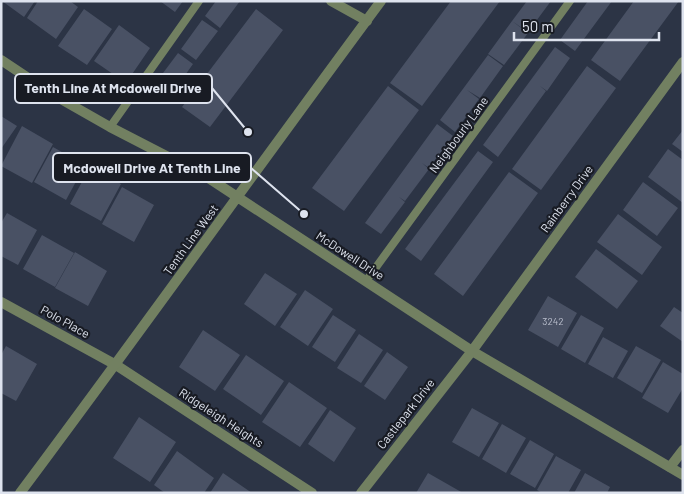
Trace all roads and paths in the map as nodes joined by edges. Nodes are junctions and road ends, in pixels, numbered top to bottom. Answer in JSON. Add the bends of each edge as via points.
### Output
{"nodes":[{"id":1,"x":199,"y":1,"type":"edge"},
{"id":2,"x":331,"y":1,"type":"edge"},
{"id":3,"x":381,"y":1,"type":"edge"},
{"id":4,"x":570,"y":1,"type":"edge"},
{"id":5,"x":367,"y":21,"type":"junction"},
{"id":6,"x":1,"y":60,"type":"edge"},
{"id":7,"x":683,"y":62,"type":"edge"},
{"id":8,"x":110,"y":127,"type":"junction"},
{"id":9,"x":237,"y":197,"type":"junction"},
{"id":10,"x":366,"y":281,"type":"junction"},
{"id":11,"x":1,"y":302,"type":"edge"},
{"id":12,"x":472,"y":351,"type":"junction"},
{"id":13,"x":116,"y":365,"type":"junction"},
{"id":14,"x":683,"y":450,"type":"edge"},
{"id":15,"x":670,"y":467,"type":"junction"},
{"id":16,"x":683,"y":475,"type":"edge"},
{"id":17,"x":20,"y":493,"type":"edge"},
{"id":18,"x":312,"y":493,"type":"edge"},
{"id":19,"x":360,"y":493,"type":"edge"}],
"edges":[{"from":1,"to":8,"type":"lane"},
{"from":2,"to":5,"type":"street"},
{"from":3,"to":5,"type":"street","name":"Tenth Line West"},
{"from":4,"to":10,"type":"lane","name":"Neighbourly Lane"},
{"from":5,"to":9,"type":"street","name":"Tenth Line West"},
{"from":6,"to":8,"type":"street","name":"McDowell Drive"},
{"from":7,"to":12,"type":"street","name":"Rainberry Drive"},
{"from":8,"to":9,"type":"street","name":"McDowell Drive"},
{"from":9,"to":10,"type":"street","name":"McDowell Drive"},
{"from":9,"to":13,"type":"street","name":"Tenth Line West"},
{"from":10,"to":12,"type":"street","name":"McDowell Drive"},
{"from":11,"to":13,"type":"street","name":"Polo Place"},
{"from":12,"to":15,"type":"street","name":"McDowell Drive"},
{"from":12,"to":19,"type":"street","name":"Castlepark Drive"},
{"from":13,"to":17,"type":"street","name":"Tenth Line West"},
{"from":13,"to":18,"type":"street","name":"Ridgeleigh Heights"},
{"from":14,"to":15,"type":"street"},
{"from":15,"to":16,"type":"street","name":"McDowell Drive"}]}
